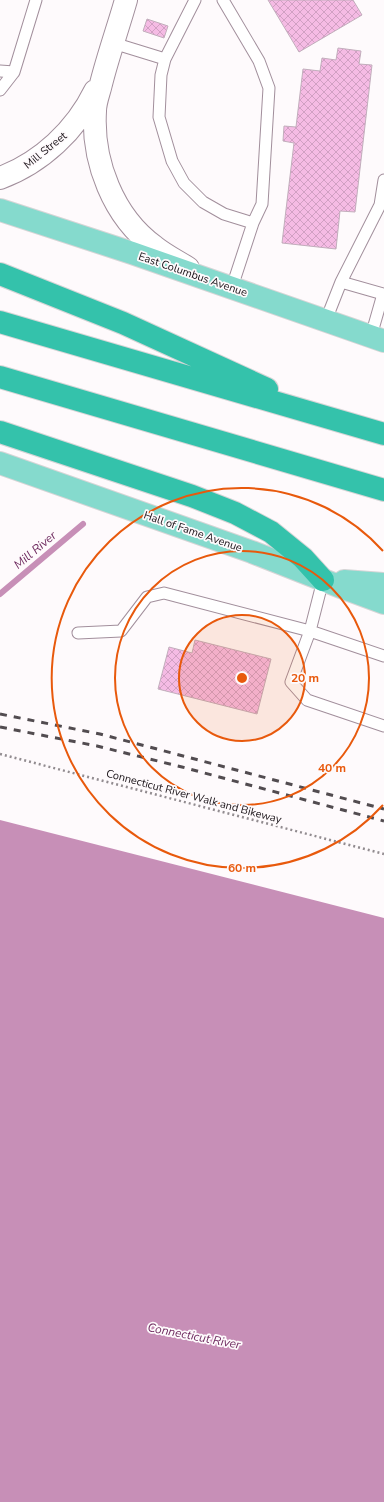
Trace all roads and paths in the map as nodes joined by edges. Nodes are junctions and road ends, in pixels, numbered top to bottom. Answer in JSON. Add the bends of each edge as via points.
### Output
{"nodes":[{"id":1,"x":36,"y":0,"type":"edge"},
{"id":2,"x":126,"y":0,"type":"edge"},
{"id":3,"x":195,"y":0,"type":"edge"},
{"id":4,"x":223,"y":0,"type":"edge"},
{"id":5,"x":113,"y":44,"type":"junction"},
{"id":6,"x":164,"y":59,"type":"junction"},
{"id":7,"x":105,"y":70,"type":"junction"},
{"id":8,"x":0,"y":71,"type":"edge"},
{"id":9,"x":14,"y":72,"type":"junction"},
{"id":10,"x":0,"y":90,"type":"edge"},
{"id":11,"x":0,"y":178,"type":"edge"},
{"id":12,"x":384,"y":180,"type":"edge"},
{"id":13,"x":0,"y":210,"type":"edge"},
{"id":14,"x":253,"y":223,"type":"junction"},
{"id":15,"x":0,"y":274,"type":"edge"},
{"id":16,"x":203,"y":277,"type":"junction"},
{"id":17,"x":341,"y":282,"type":"junction"},
{"id":18,"x":232,"y":287,"type":"junction"},
{"id":19,"x":384,"y":294,"type":"edge"},
{"id":20,"x":326,"y":320,"type":"junction"},
{"id":21,"x":0,"y":322,"type":"edge"},
{"id":22,"x":377,"y":338,"type":"edge"},
{"id":23,"x":0,"y":377,"type":"edge"},
{"id":24,"x":336,"y":420,"type":"junction"},
{"id":25,"x":0,"y":432,"type":"edge"},
{"id":26,"x":384,"y":434,"type":"edge"},
{"id":27,"x":0,"y":463,"type":"edge"},
{"id":28,"x":384,"y":490,"type":"edge"},
{"id":29,"x":323,"y":580,"type":"junction"},
{"id":30,"x":384,"y":584,"type":"edge"},
{"id":31,"x":384,"y":603,"type":"edge"},
{"id":32,"x":310,"y":631,"type":"junction"},
{"id":33,"x":78,"y":633,"type":"dead end"},
{"id":34,"x":384,"y":656,"type":"edge"},
{"id":35,"x":384,"y":726,"type":"edge"},
{"id":36,"x":0,"y":754,"type":"edge"},
{"id":37,"x":384,"y":854,"type":"edge"}],
"edges":[{"from":1,"to":9,"type":"lane"},
{"from":2,"to":5,"type":"street","name":"Mill Street"},
{"from":3,"to":6,"type":"lane"},
{"from":4,"to":14,"type":"lane","via":[[259,61],[269,88],[262,204]]},
{"from":5,"to":6,"type":"lane"},
{"from":5,"to":7,"type":"street","name":"Mill Street"},
{"from":6,"to":14,"type":"lane","via":[[159,117],[172,161],[184,183],[204,202],[224,214]]},
{"from":7,"to":11,"type":"street","name":"Mill Street","via":[[89,102],[58,141],[17,172]]},
{"from":7,"to":16,"type":"street","name":"Mill Street","via":[[95,110],[97,146],[104,175],[117,206],[154,247]]},
{"from":8,"to":9,"type":"lane"},
{"from":9,"to":10,"type":"lane"},
{"from":12,"to":17,"type":"lane","via":[[380,205]]},
{"from":13,"to":16,"type":"main road","name":"East Columbus Avenue"},
{"from":14,"to":18,"type":"lane"},
{"from":15,"to":24,"type":"highway","via":[[129,326]]},
{"from":16,"to":18,"type":"main road","name":"East Columbus Avenue"},
{"from":17,"to":19,"type":"lane"},
{"from":17,"to":20,"type":"lane"},
{"from":18,"to":20,"type":"main road","name":"East Columbus Avenue"},
{"from":19,"to":22,"type":"lane"},
{"from":20,"to":22,"type":"main road","name":"East Columbus Avenue"},
{"from":21,"to":24,"type":"highway"},
{"from":23,"to":28,"type":"highway"},
{"from":24,"to":26,"type":"highway"},
{"from":25,"to":29,"type":"highway","via":[[192,496],[235,513],[271,532],[303,558]]},
{"from":27,"to":29,"type":"main road","name":"Hall of Fame Avenue","via":[[252,552]]},
{"from":29,"to":30,"type":"main road"},
{"from":29,"to":31,"type":"main road","name":"Hall of Fame Avenue"},
{"from":29,"to":32,"type":"lane"},
{"from":32,"to":33,"type":"lane","via":[[164,593],[147,597],[121,631]]},
{"from":32,"to":34,"type":"lane"},
{"from":32,"to":35,"type":"lane","via":[[291,682],[307,700]]},
{"from":36,"to":37,"type":"path","name":"Connecticut River Walk and Bikeway"}]}
